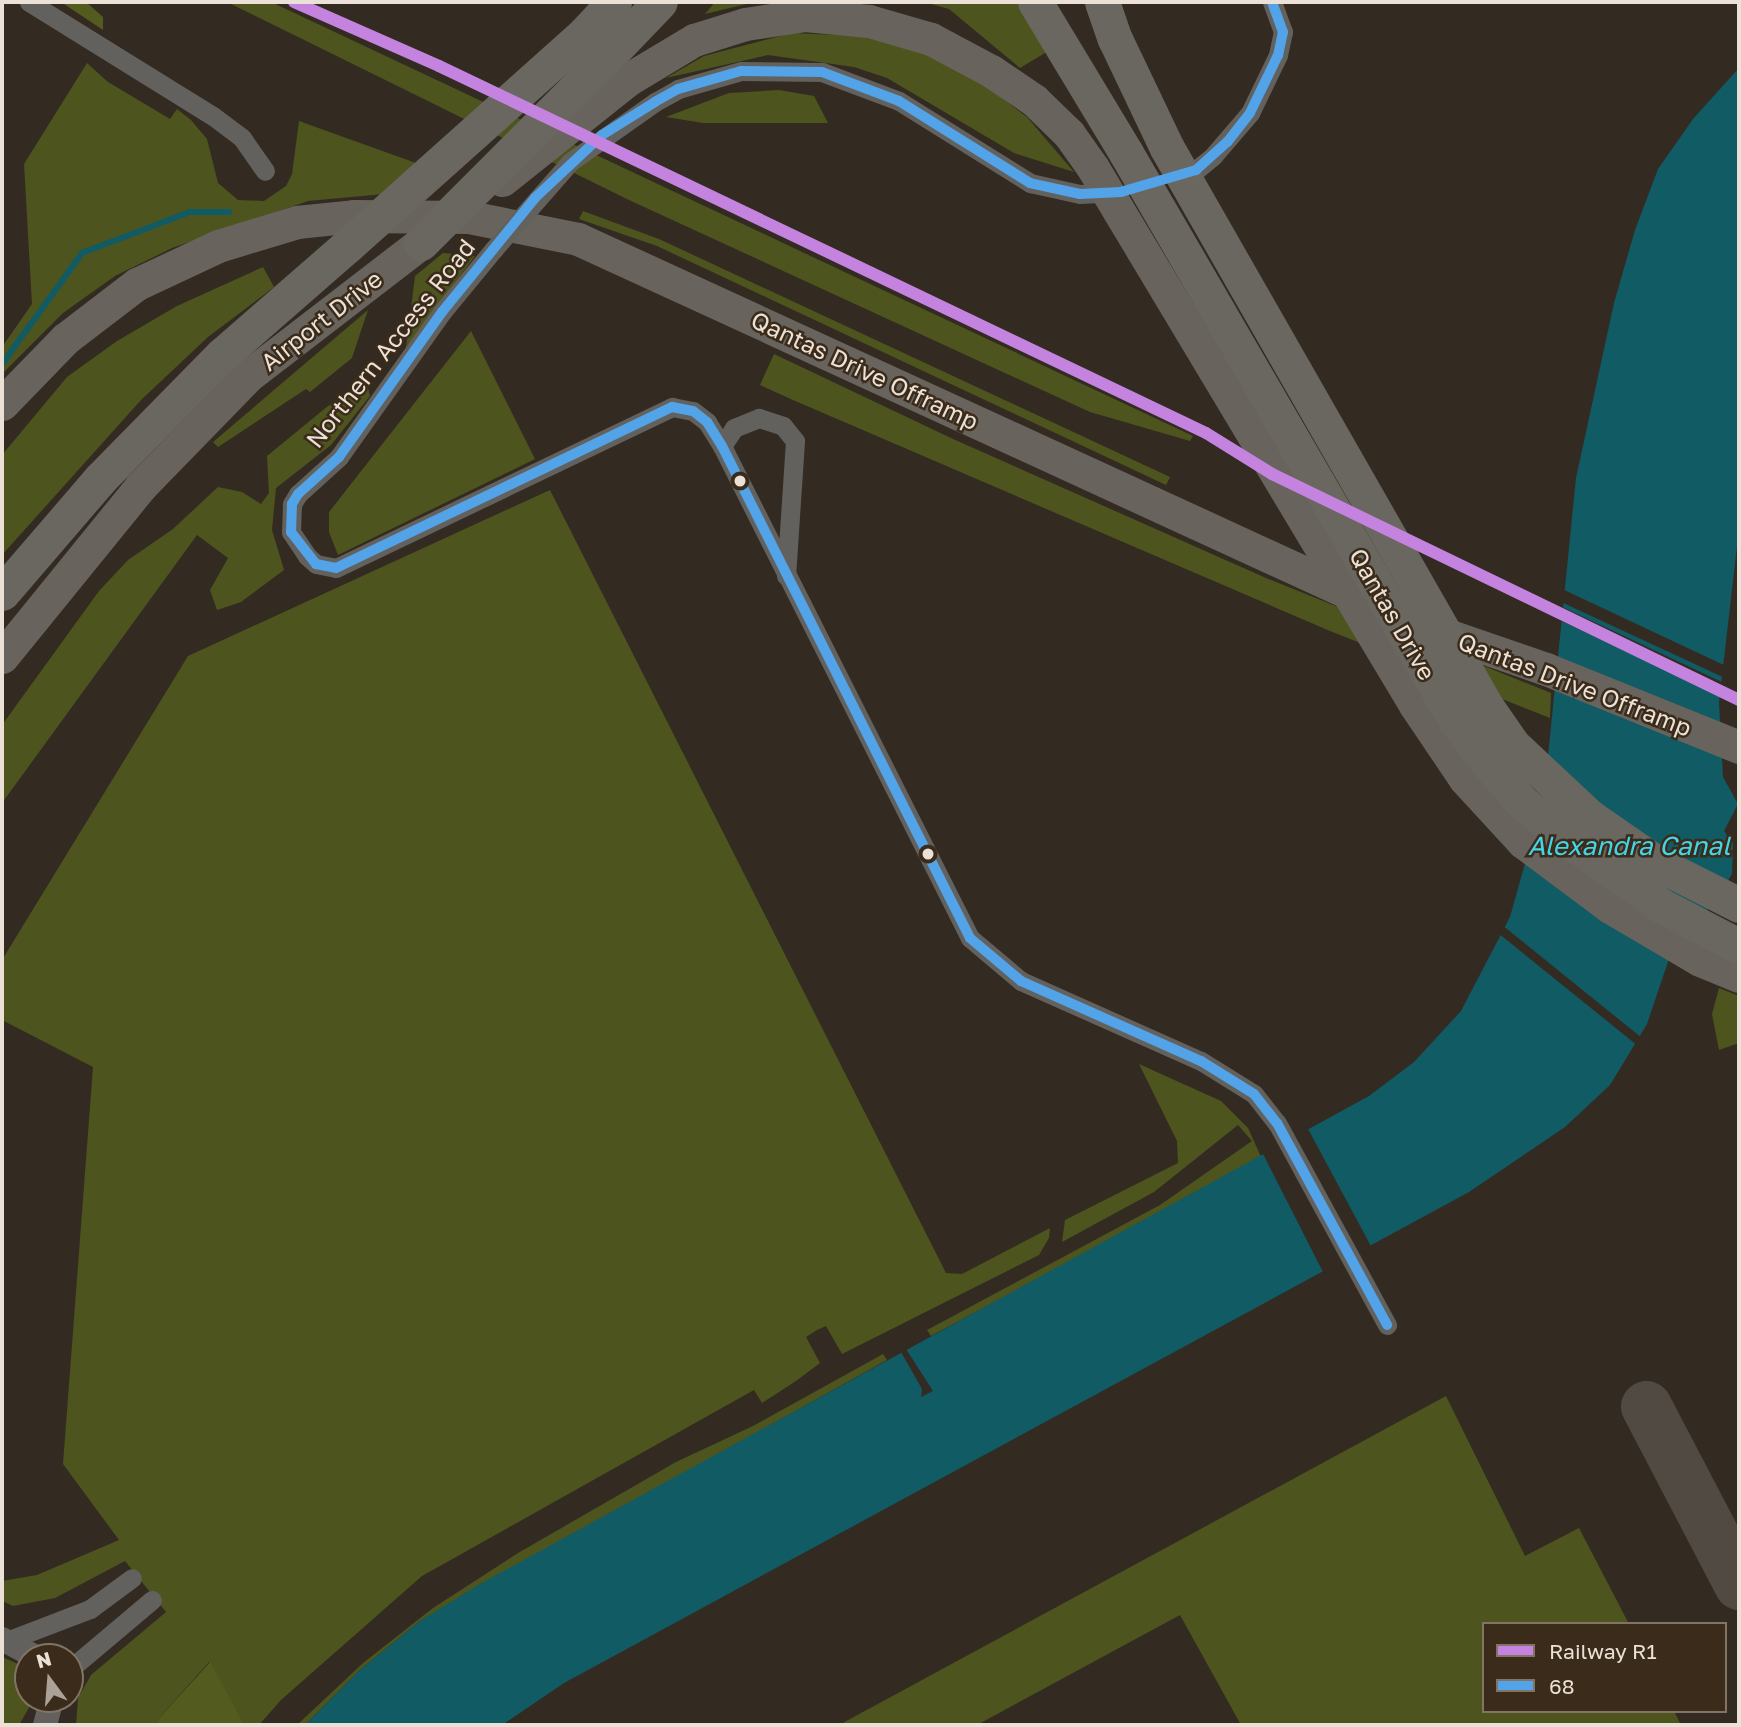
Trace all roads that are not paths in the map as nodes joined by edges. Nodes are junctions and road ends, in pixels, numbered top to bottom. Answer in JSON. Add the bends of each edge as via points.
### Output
{"nodes":[{"id":1,"x":29,"y":2,"type":"edge"},
{"id":2,"x":614,"y":2,"type":"edge"},
{"id":3,"x":660,"y":2,"type":"edge"},
{"id":4,"x":1035,"y":2,"type":"edge"},
{"id":5,"x":1063,"y":2,"type":"edge"},
{"id":6,"x":1102,"y":2,"type":"edge"},
{"id":7,"x":1115,"y":2,"type":"edge"},
{"id":8,"x":1272,"y":2,"type":"edge"},
{"id":9,"x":607,"y":57,"type":"junction"},
{"id":10,"x":1167,"y":148,"type":"junction"},
{"id":11,"x":1126,"y":153,"type":"junction"},
{"id":12,"x":265,"y":171,"type":"dead end"},
{"id":13,"x":421,"y":243,"type":"joint"},
{"id":14,"x":2,"y":404,"type":"edge"},
{"id":15,"x":722,"y":446,"type":"junction"},
{"id":16,"x":786,"y":581,"type":"junction"},
{"id":17,"x":2,"y":593,"type":"edge"},
{"id":18,"x":2,"y":657,"type":"edge"},
{"id":19,"x":1739,"y":747,"type":"edge"},
{"id":20,"x":1739,"y":905,"type":"edge"},
{"id":21,"x":1739,"y":946,"type":"edge"},
{"id":22,"x":1739,"y":976,"type":"edge"},
{"id":23,"x":1387,"y":1325,"type":"dead end"},
{"id":24,"x":132,"y":1578,"type":"dead end"},
{"id":25,"x":152,"y":1600,"type":"dead end"},
{"id":26,"x":6,"y":1640,"type":"edge"},
{"id":27,"x":84,"y":1657,"type":"edge"}],
"edges":[{"from":1,"to":12,"type":"street","via":[[213,116],[242,138]]},
{"from":2,"to":9,"type":"highway","name":"Airport Drive"},
{"from":3,"to":9,"type":"highway","name":"Airport Drive"},
{"from":4,"to":11,"type":"highway"},
{"from":5,"to":11,"type":"highway"},
{"from":6,"to":10,"type":"highway"},
{"from":7,"to":10,"type":"highway"},
{"from":8,"to":15,"type":"street","name":"Northern Access Road","bridge":true,"via":[[1283,32],[1278,55],[1250,113],[1227,142],[1196,170],[1121,192],[1080,194],[1030,183],[899,101],[822,72],[741,71],[678,89],[570,162],[493,250],[442,312],[338,457],[292,504],[291,532],[316,564],[336,568],[673,407],[683,406],[707,422]]},
{"from":9,"to":13,"type":"highway","name":"Airport Drive","bridge":true},
{"from":9,"to":17,"type":"highway","name":"Airport Drive","bridge":true,"via":[[347,246],[213,365],[101,478]]},
{"from":9,"to":22,"type":"highway","bridge":true,"via":[[694,40],[745,24],[806,15],[869,21],[932,38],[991,71],[1043,109],[1069,134],[1093,168],[1415,705],[1465,779],[1523,842],[1610,907],[1700,960]]},
{"from":10,"to":20,"type":"highway","name":"Qantas Drive","bridge":true,"via":[[1479,694],[1513,745],[1601,825],[1658,864]]},
{"from":11,"to":21,"type":"highway","name":"Qantas Drive","bridge":true,"via":[[1457,723],[1487,762],[1522,802],[1572,843],[1662,906]]},
{"from":13,"to":18,"type":"highway","name":"Airport Drive","via":[[248,376],[140,487]]},
{"from":14,"to":19,"type":"highway","name":"Qantas Drive Offramp","via":[[65,339],[137,284],[218,246],[297,222],[354,216],[469,216],[578,239],[1313,578],[1463,643],[1546,669]]},
{"from":15,"to":16,"type":"street","name":"Northern Access Road"},
{"from":15,"to":16,"type":"street","via":[[734,428],[758,418],[783,426],[795,441]]},
{"from":16,"to":23,"type":"street","name":"Northern Access Road","via":[[970,938],[1021,981],[1239,1081],[1268,1109],[1284,1134]]},
{"from":24,"to":26,"type":"street","via":[[90,1609]]},
{"from":25,"to":27,"type":"street"}]}
